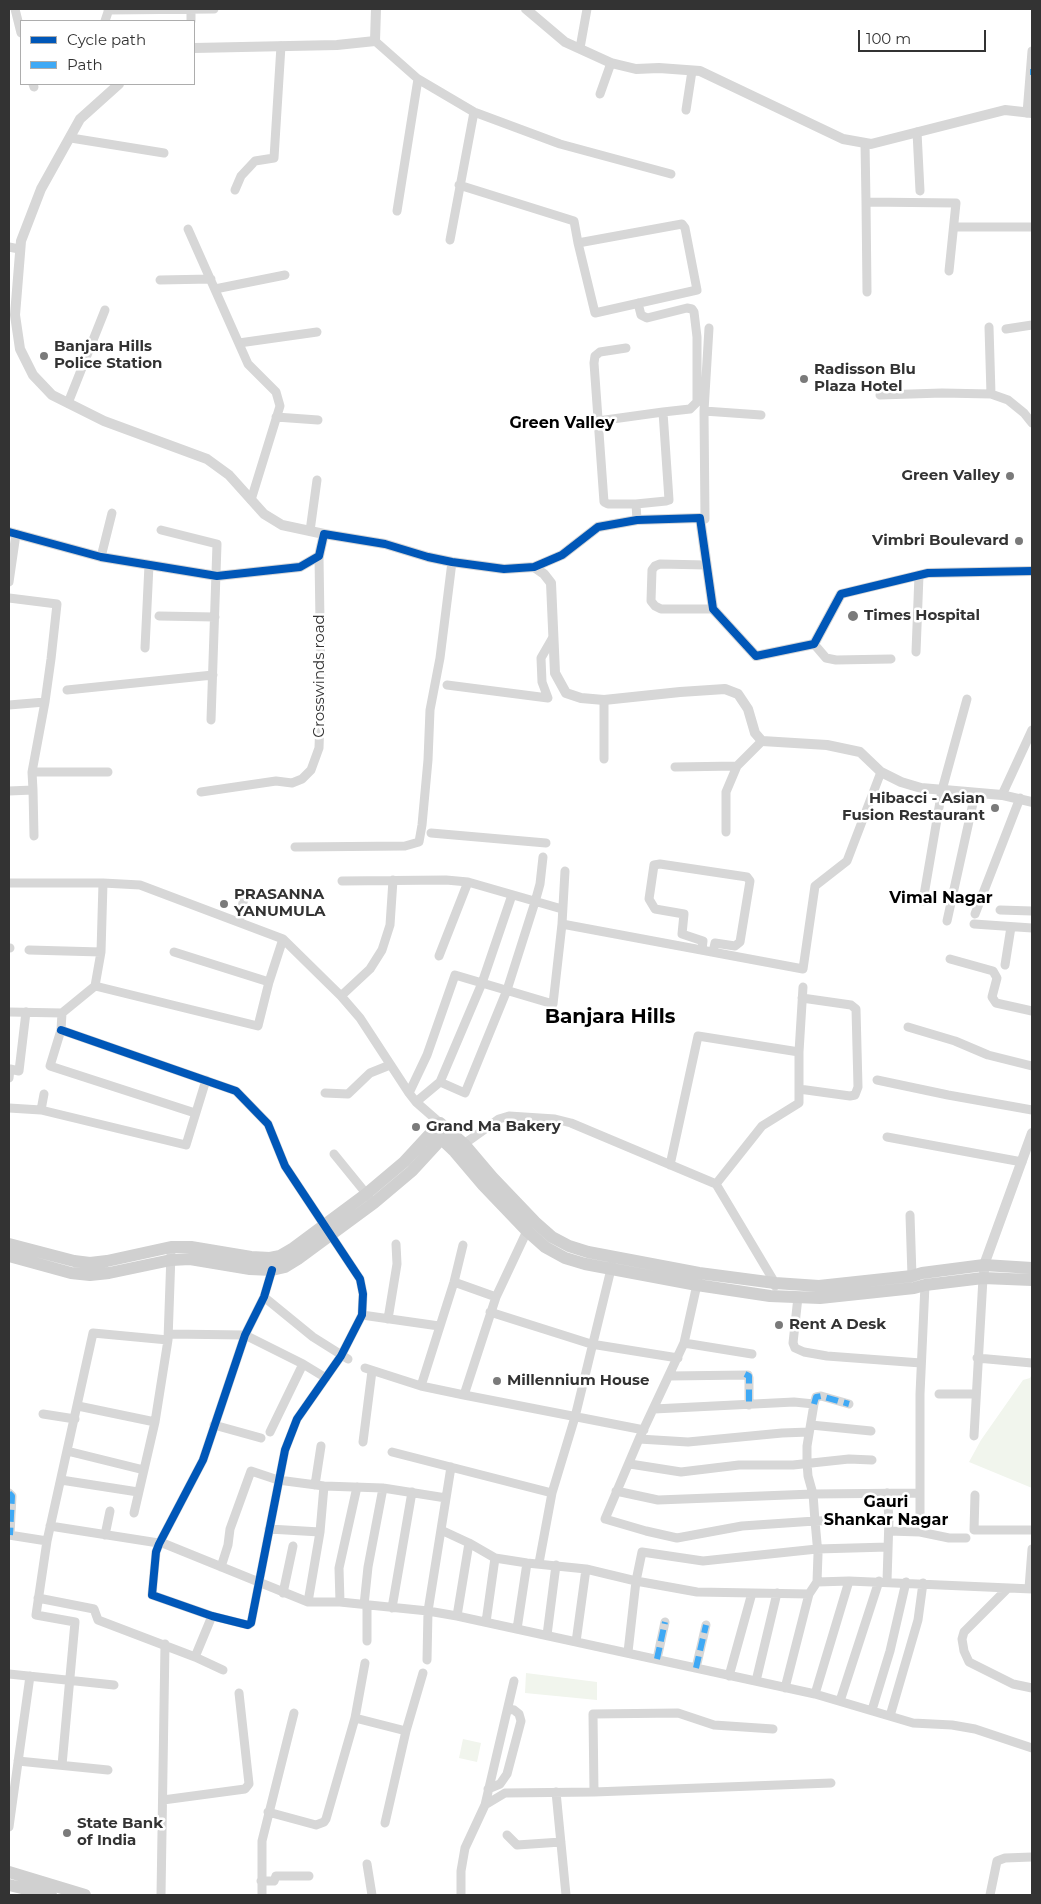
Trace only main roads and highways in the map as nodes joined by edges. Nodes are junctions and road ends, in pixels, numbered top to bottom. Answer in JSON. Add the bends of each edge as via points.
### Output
{"nodes":[{"id":1,"x":441,"y":1131,"type":"junction"},
{"id":2,"x":328,"y":1230,"type":"junction"},
{"id":3,"x":9,"y":1244,"type":"edge"},
{"id":4,"x":171,"y":1253,"type":"junction"},
{"id":5,"x":9,"y":1256,"type":"edge"},
{"id":6,"x":612,"y":1262,"type":"junction"},
{"id":7,"x":1032,"y":1268,"type":"edge"},
{"id":8,"x":983,"y":1272,"type":"junction"},
{"id":9,"x":1032,"y":1280,"type":"edge"},
{"id":10,"x":775,"y":1289,"type":"junction"},
{"id":11,"x":9,"y":1872,"type":"edge"},
{"id":12,"x":9,"y":1885,"type":"edge"},
{"id":13,"x":52,"y":1895,"type":"edge"},
{"id":14,"x":85,"y":1895,"type":"edge"}],
"edges":[{"from":1,"to":2,"type":"main road","via":[[404,1162],[370,1199]]},
{"from":1,"to":6,"type":"main road","via":[[464,1144],[552,1237]]},
{"from":1,"to":6,"type":"main road","via":[[527,1231],[545,1247],[585,1264]]},
{"from":2,"to":4,"type":"main road","via":[[280,1256],[270,1258],[211,1250]]},
{"from":2,"to":4,"type":"main road","via":[[292,1263],[272,1270],[190,1260]]},
{"from":3,"to":4,"type":"main road","via":[[74,1262],[90,1263]]},
{"from":4,"to":5,"type":"main road","via":[[109,1273],[90,1275]]},
{"from":6,"to":10,"type":"main road","via":[[698,1279]]},
{"from":7,"to":8,"type":"main road"},
{"from":8,"to":9,"type":"main road"},
{"from":8,"to":10,"type":"main road","via":[[922,1273]]},
{"from":8,"to":10,"type":"main road","via":[[914,1288],[820,1298],[798,1297]]},
{"from":11,"to":14,"type":"main road"},
{"from":12,"to":13,"type":"main road"}]}
